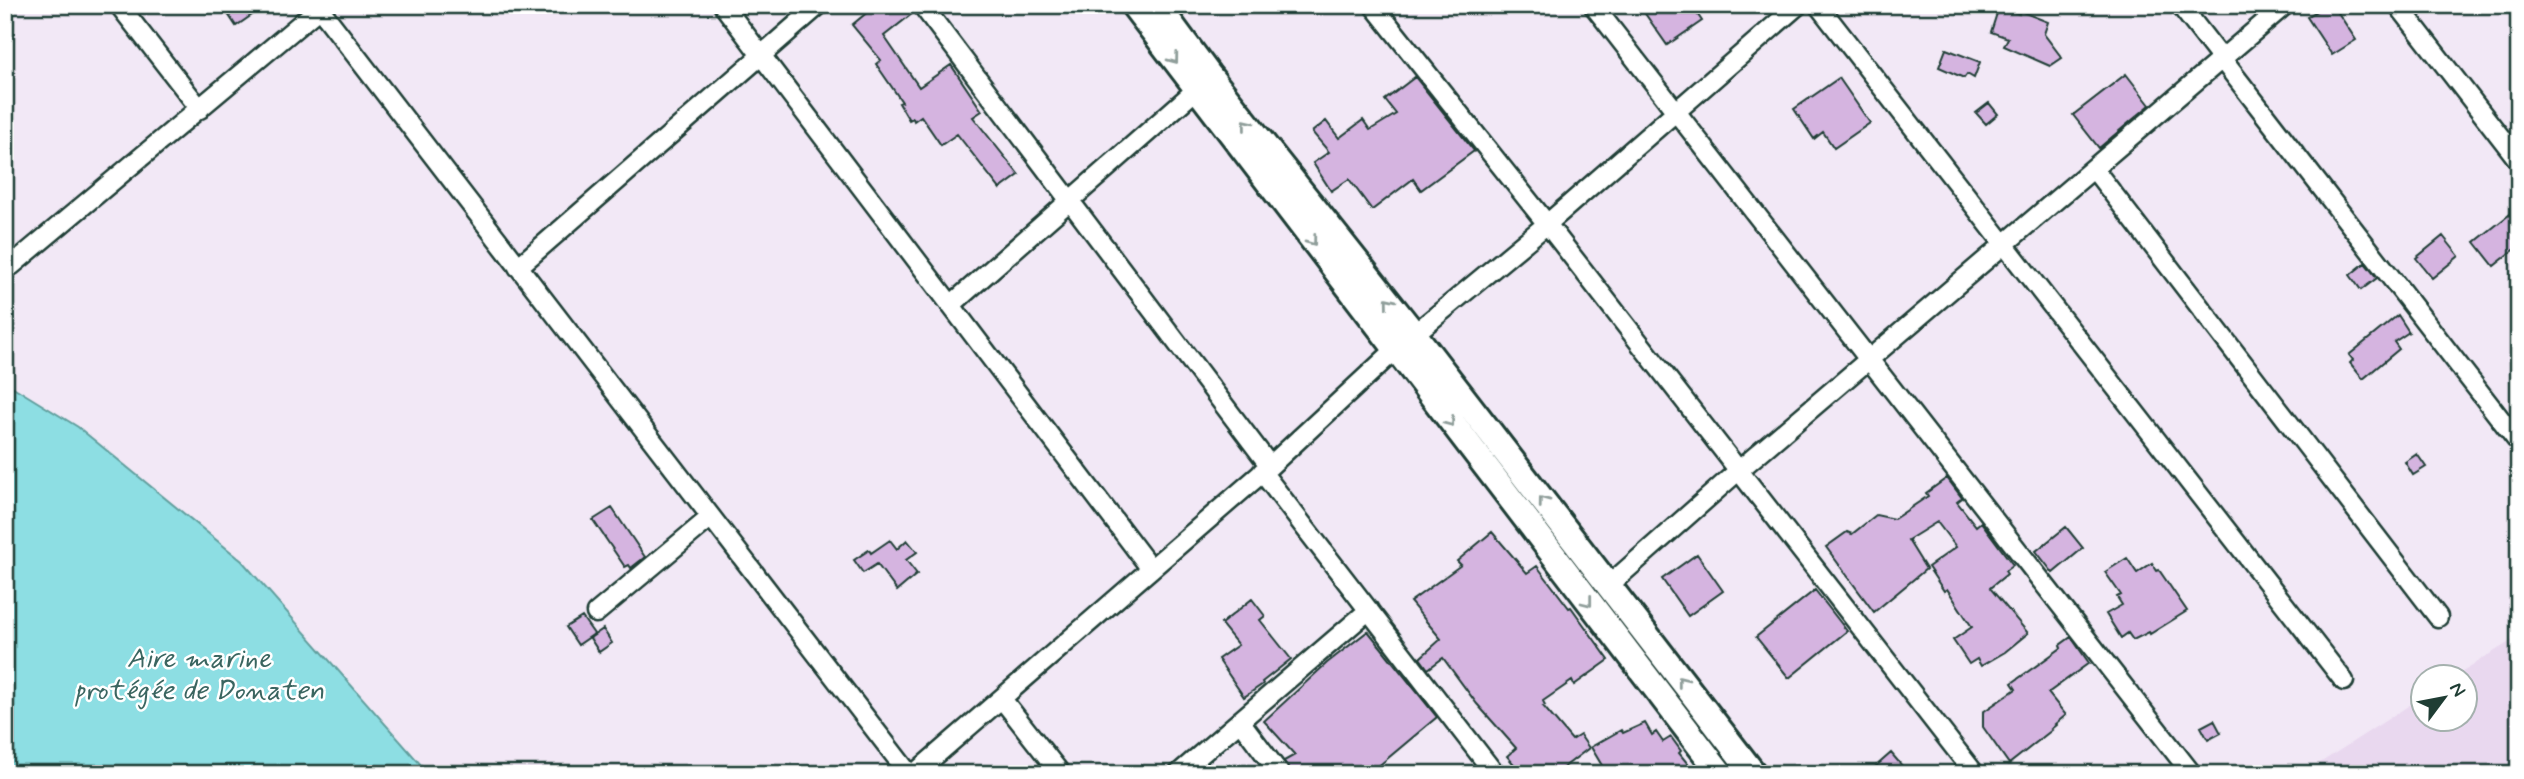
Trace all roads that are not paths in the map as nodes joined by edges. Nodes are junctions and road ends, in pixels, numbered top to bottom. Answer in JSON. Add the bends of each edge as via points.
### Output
{"nodes":[{"id":1,"x":119,"y":5,"type":"edge"},
{"id":2,"x":723,"y":5,"type":"edge"},
{"id":3,"x":819,"y":5,"type":"edge"},
{"id":4,"x":922,"y":5,"type":"edge"},
{"id":5,"x":1133,"y":5,"type":"edge"},
{"id":6,"x":1157,"y":5,"type":"edge"},
{"id":7,"x":1373,"y":5,"type":"edge"},
{"id":8,"x":1593,"y":5,"type":"edge"},
{"id":9,"x":1798,"y":5,"type":"edge"},
{"id":10,"x":1818,"y":5,"type":"edge"},
{"id":11,"x":2180,"y":5,"type":"edge"},
{"id":12,"x":2285,"y":5,"type":"edge"},
{"id":13,"x":2398,"y":5,"type":"edge"},
{"id":14,"x":320,"y":6,"type":"edge"},
{"id":15,"x":761,"y":56,"type":"junction"},
{"id":16,"x":2222,"y":60,"type":"junction"},
{"id":17,"x":1197,"y":89,"type":"junction"},
{"id":18,"x":200,"y":109,"type":"junction"},
{"id":19,"x":1676,"y":112,"type":"junction"},
{"id":20,"x":2519,"y":161,"type":"edge"},
{"id":21,"x":2094,"y":169,"type":"junction"},
{"id":22,"x":1070,"y":201,"type":"junction"},
{"id":23,"x":1548,"y":224,"type":"junction"},
{"id":24,"x":2004,"y":246,"type":"junction"},
{"id":25,"x":11,"y":266,"type":"dead end"},
{"id":26,"x":518,"y":267,"type":"junction"},
{"id":27,"x":951,"y":305,"type":"junction"},
{"id":28,"x":1415,"y":335,"type":"junction"},
{"id":29,"x":1395,"y":350,"type":"junction"},
{"id":30,"x":1869,"y":360,"type":"junction"},
{"id":31,"x":2519,"y":443,"type":"edge"},
{"id":32,"x":1266,"y":469,"type":"junction"},
{"id":33,"x":1738,"y":471,"type":"junction"},
{"id":34,"x":711,"y":517,"type":"junction"},
{"id":35,"x":1151,"y":569,"type":"junction"},
{"id":36,"x":1608,"y":586,"type":"junction"},
{"id":37,"x":1369,"y":610,"type":"junction"},
{"id":38,"x":596,"y":613,"type":"dead end"},
{"id":39,"x":2438,"y":617,"type":"dead end"},
{"id":40,"x":2344,"y":681,"type":"dead end"},
{"id":41,"x":1002,"y":699,"type":"junction"},
{"id":42,"x":1710,"y":717,"type":"junction"},
{"id":43,"x":1240,"y":721,"type":"junction"},
{"id":44,"x":1690,"y":735,"type":"junction"},
{"id":45,"x":911,"y":774,"type":"edge"},
{"id":46,"x":1060,"y":774,"type":"edge"},
{"id":47,"x":1178,"y":774,"type":"edge"},
{"id":48,"x":1280,"y":774,"type":"edge"},
{"id":49,"x":1495,"y":774,"type":"edge"},
{"id":50,"x":1721,"y":774,"type":"edge"},
{"id":51,"x":1754,"y":774,"type":"edge"},
{"id":52,"x":1975,"y":774,"type":"edge"},
{"id":53,"x":2192,"y":774,"type":"edge"}],
"edges":[{"from":1,"to":18,"type":"street"},
{"from":2,"to":15,"type":"street"},
{"from":3,"to":15,"type":"street"},
{"from":4,"to":22,"type":"street"},
{"from":5,"to":17,"type":"street","one_way":true},
{"from":28,"to":6,"type":"street","one_way":true},
{"from":7,"to":23,"type":"street"},
{"from":8,"to":19,"type":"street"},
{"from":9,"to":19,"type":"street"},
{"from":10,"to":24,"type":"street"},
{"from":11,"to":16,"type":"street"},
{"from":12,"to":16,"type":"street"},
{"from":13,"to":20,"type":"street"},
{"from":14,"to":18,"type":"street"},
{"from":14,"to":26,"type":"street"},
{"from":15,"to":26,"type":"street"},
{"from":15,"to":27,"type":"street"},
{"from":16,"to":21,"type":"street"},
{"from":16,"to":31,"type":"street"},
{"from":17,"to":22,"type":"street"},
{"from":17,"to":29,"type":"street","one_way":true},
{"from":18,"to":25,"type":"street"},
{"from":19,"to":23,"type":"street"},
{"from":19,"to":30,"type":"street"},
{"from":21,"to":24,"type":"street"},
{"from":21,"to":39,"type":"street"},
{"from":22,"to":27,"type":"street"},
{"from":22,"to":32,"type":"street"},
{"from":23,"to":28,"type":"street"},
{"from":23,"to":33,"type":"street"},
{"from":24,"to":30,"type":"street"},
{"from":24,"to":40,"type":"street"},
{"from":26,"to":34,"type":"street"},
{"from":27,"to":35,"type":"street"},
{"from":28,"to":29,"type":"street"},
{"from":36,"to":28,"type":"street","one_way":true},
{"from":29,"to":32,"type":"street"},
{"from":29,"to":44,"type":"street","one_way":true},
{"from":30,"to":33,"type":"street"},
{"from":30,"to":53,"type":"street"},
{"from":32,"to":35,"type":"street"},
{"from":32,"to":37,"type":"street"},
{"from":33,"to":36,"type":"street"},
{"from":33,"to":52,"type":"street"},
{"from":34,"to":38,"type":"street"},
{"from":34,"to":45,"type":"street"},
{"from":35,"to":41,"type":"street"},
{"from":42,"to":36,"type":"street","one_way":true},
{"from":37,"to":43,"type":"street"},
{"from":37,"to":49,"type":"street"},
{"from":41,"to":45,"type":"street"},
{"from":41,"to":46,"type":"street"},
{"from":42,"to":44,"type":"street"},
{"from":42,"to":51,"type":"street"},
{"from":43,"to":47,"type":"street"},
{"from":43,"to":48,"type":"street"},
{"from":44,"to":50,"type":"street"}]}
